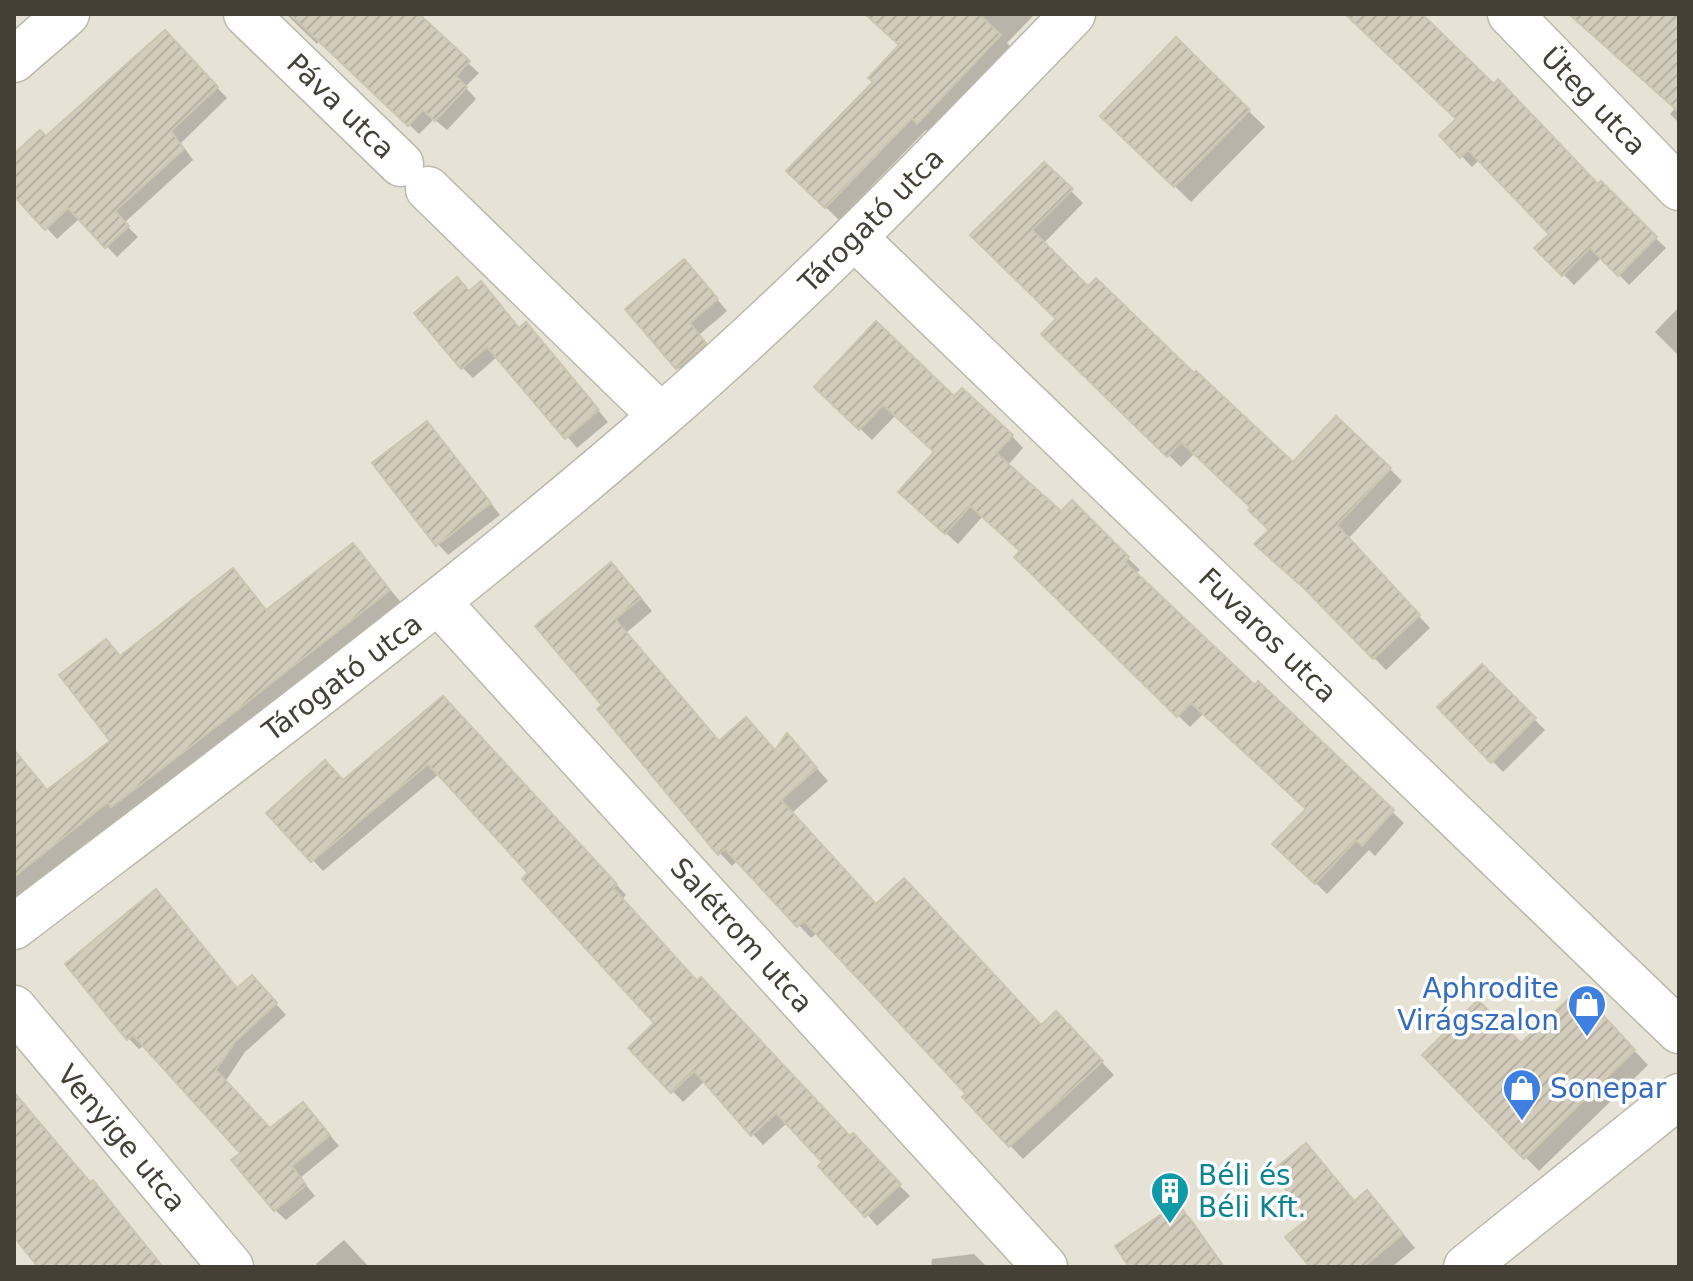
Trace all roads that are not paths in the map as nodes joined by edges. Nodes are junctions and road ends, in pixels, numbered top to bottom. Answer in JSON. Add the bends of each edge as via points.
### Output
{"nodes":[{"id":1,"x":67,"y":14,"type":"edge"},
{"id":2,"x":246,"y":14,"type":"edge"},
{"id":3,"x":1073,"y":14,"type":"edge"},
{"id":4,"x":1510,"y":14,"type":"edge"},
{"id":5,"x":14,"y":60,"type":"edge"},
{"id":6,"x":1679,"y":188,"type":"edge"},
{"id":7,"x":856,"y":239,"type":"junction"},
{"id":8,"x":661,"y":416,"type":"junction"},
{"id":9,"x":439,"y":603,"type":"junction"},
{"id":10,"x":14,"y":927,"type":"edge"},
{"id":11,"x":14,"y":1008,"type":"edge"},
{"id":12,"x":1679,"y":1031,"type":"edge"},
{"id":13,"x":1679,"y":1096,"type":"edge"},
{"id":14,"x":1491,"y":1260,"type":"edge"},
{"id":15,"x":231,"y":1267,"type":"edge"},
{"id":16,"x":1045,"y":1267,"type":"edge"}],
"edges":[{"from":1,"to":5,"type":"street"},
{"from":2,"to":8,"type":"street","name":"Páva utca"},
{"from":3,"to":7,"type":"street","name":"Tárogató utca"},
{"from":4,"to":6,"type":"street","name":"Üteg utca"},
{"from":7,"to":8,"type":"street","name":"Tárogató utca"},
{"from":7,"to":12,"type":"street","name":"Fuvaros utca"},
{"from":8,"to":9,"type":"street","name":"Tárogató utca"},
{"from":9,"to":10,"type":"street","name":"Tárogató utca"},
{"from":9,"to":16,"type":"street","name":"Salétrom utca"},
{"from":11,"to":15,"type":"street","name":"Venyige utca"},
{"from":13,"to":14,"type":"street"}]}
